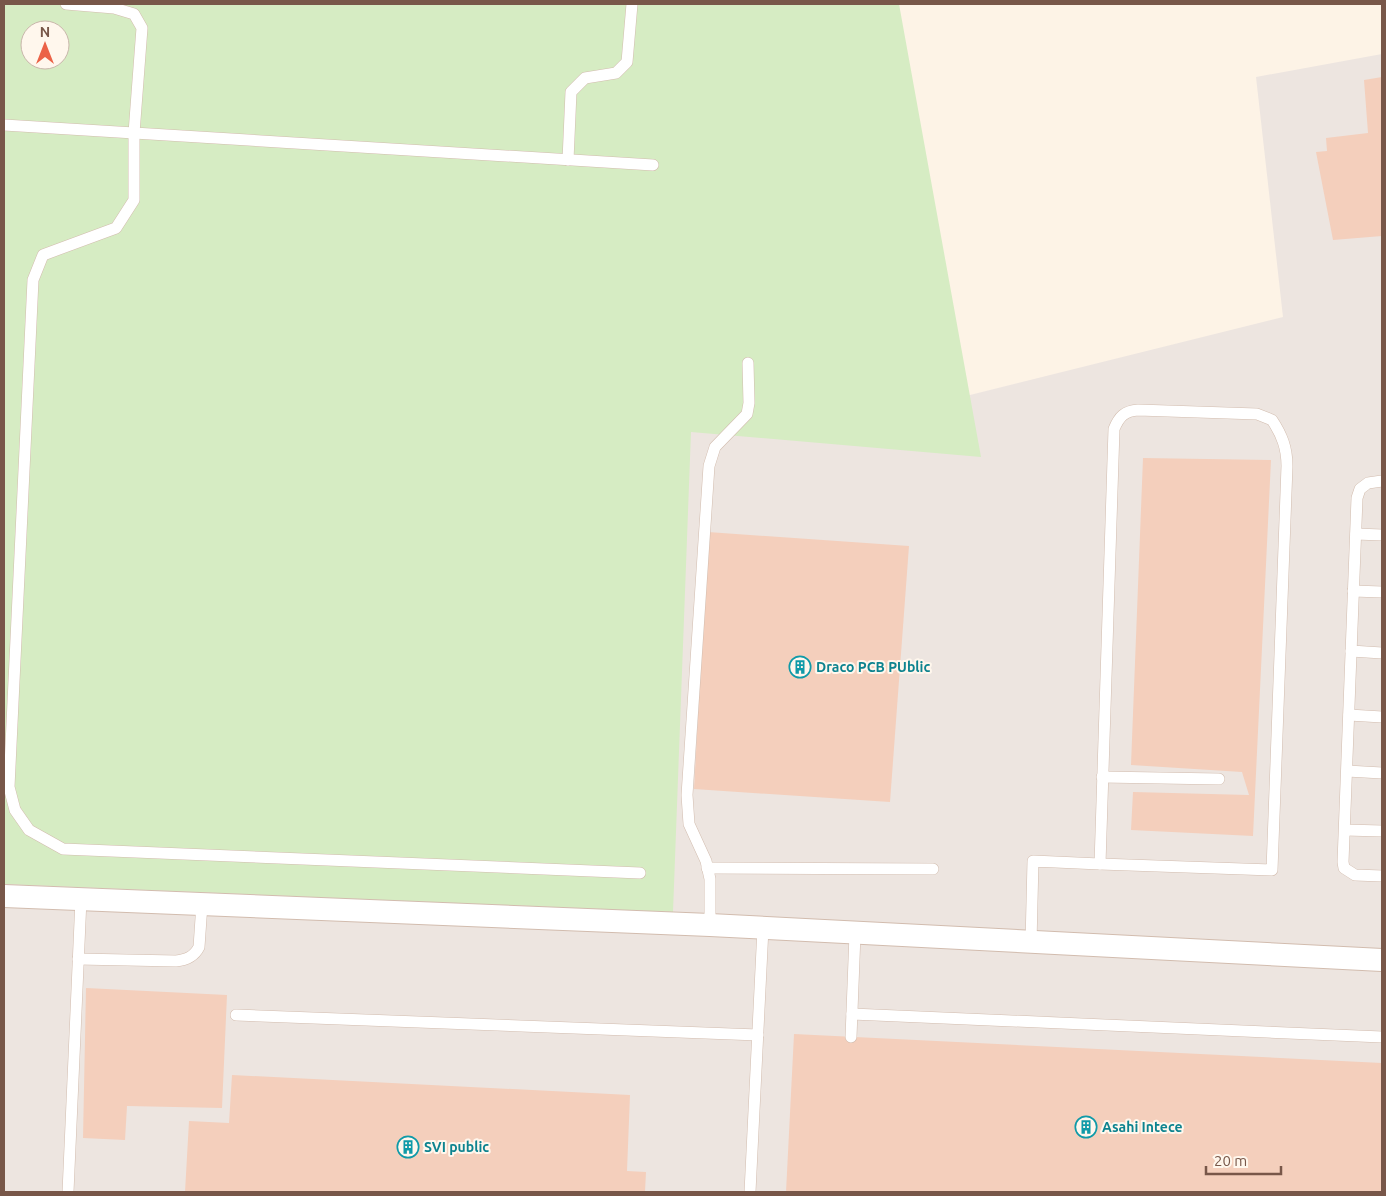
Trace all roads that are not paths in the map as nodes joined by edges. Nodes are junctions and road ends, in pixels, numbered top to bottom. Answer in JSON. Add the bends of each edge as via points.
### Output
{"nodes":[{"id":1,"x":66,"y":4,"type":"edge"},
{"id":2,"x":632,"y":4,"type":"edge"},
{"id":3,"x":4,"y":126,"type":"edge"},
{"id":4,"x":134,"y":134,"type":"junction"},
{"id":5,"x":568,"y":160,"type":"junction"},
{"id":6,"x":653,"y":165,"type":"dead end"},
{"id":7,"x":748,"y":363,"type":"dead end"},
{"id":8,"x":1382,"y":481,"type":"edge"},
{"id":9,"x":1356,"y":534,"type":"junction"},
{"id":10,"x":1382,"y":536,"type":"edge"},
{"id":11,"x":1354,"y":591,"type":"junction"},
{"id":12,"x":1382,"y":592,"type":"edge"},
{"id":13,"x":1351,"y":651,"type":"junction"},
{"id":14,"x":1382,"y":653,"type":"edge"},
{"id":15,"x":10,"y":657,"type":"edge"},
{"id":16,"x":1349,"y":716,"type":"junction"},
{"id":17,"x":1382,"y":717,"type":"edge"},
{"id":18,"x":1347,"y":771,"type":"junction"},
{"id":19,"x":1382,"y":773,"type":"edge"},
{"id":20,"x":1102,"y":778,"type":"junction"},
{"id":21,"x":1219,"y":779,"type":"dead end"},
{"id":22,"x":1345,"y":830,"type":"junction"},
{"id":23,"x":1382,"y":831,"type":"edge"},
{"id":24,"x":1100,"y":864,"type":"junction"},
{"id":25,"x":707,"y":868,"type":"junction"},
{"id":26,"x":933,"y":869,"type":"dead end"},
{"id":27,"x":640,"y":873,"type":"dead end"},
{"id":28,"x":1382,"y":876,"type":"edge"},
{"id":29,"x":4,"y":896,"type":"edge"},
{"id":30,"x":81,"y":899,"type":"junction"},
{"id":31,"x":202,"y":904,"type":"junction"},
{"id":32,"x":710,"y":926,"type":"junction"},
{"id":33,"x":763,"y":928,"type":"junction"},
{"id":34,"x":855,"y":934,"type":"junction"},
{"id":35,"x":1031,"y":943,"type":"junction"},
{"id":36,"x":78,"y":959,"type":"junction"},
{"id":37,"x":1382,"y":960,"type":"edge"},
{"id":38,"x":852,"y":1014,"type":"junction"},
{"id":39,"x":236,"y":1015,"type":"dead end"},
{"id":40,"x":758,"y":1035,"type":"junction"},
{"id":41,"x":851,"y":1037,"type":"dead end"},
{"id":42,"x":1382,"y":1037,"type":"edge"},
{"id":43,"x":68,"y":1192,"type":"edge"},
{"id":44,"x":750,"y":1192,"type":"edge"}],
"edges":[{"from":1,"to":4,"type":"lane","via":[[114,8],[134,14],[142,28]]},
{"from":2,"to":5,"type":"lane","via":[[627,62],[616,73],[585,78],[571,92]]},
{"from":3,"to":4,"type":"lane"},
{"from":4,"to":5,"type":"lane"},
{"from":4,"to":15,"type":"lane","via":[[134,200],[116,228],[43,255],[33,280]]},
{"from":5,"to":6,"type":"lane"},
{"from":7,"to":25,"type":"lane","via":[[747,414],[715,447],[709,466],[687,795],[689,824]]},
{"from":8,"to":9,"type":"lane","via":[[1360,488]]},
{"from":9,"to":10,"type":"lane"},
{"from":9,"to":11,"type":"lane"},
{"from":11,"to":12,"type":"lane"},
{"from":11,"to":13,"type":"lane"},
{"from":13,"to":14,"type":"lane"},
{"from":13,"to":16,"type":"lane"},
{"from":15,"to":27,"type":"lane","via":[[9,787],[15,810],[29,830],[63,849]]},
{"from":16,"to":17,"type":"lane"},
{"from":16,"to":18,"type":"lane"},
{"from":18,"to":19,"type":"lane"},
{"from":18,"to":22,"type":"lane"},
{"from":20,"to":21,"type":"lane"},
{"from":20,"to":24,"type":"lane"},
{"from":20,"to":24,"type":"lane","via":[[1116,424],[1127,411],[1138,410],[1257,414],[1272,420],[1284,441],[1287,466],[1272,870]]},
{"from":22,"to":23,"type":"lane"},
{"from":22,"to":28,"type":"lane","via":[[1344,868],[1355,875]]},
{"from":24,"to":35,"type":"lane","via":[[1033,861]]},
{"from":25,"to":26,"type":"lane"},
{"from":25,"to":32,"type":"lane"},
{"from":29,"to":30,"type":"street"},
{"from":30,"to":31,"type":"street"},
{"from":30,"to":36,"type":"lane"},
{"from":31,"to":32,"type":"street"},
{"from":31,"to":36,"type":"lane","via":[[199,946],[188,959]]},
{"from":32,"to":33,"type":"street"},
{"from":33,"to":34,"type":"street"},
{"from":33,"to":40,"type":"lane"},
{"from":34,"to":35,"type":"street"},
{"from":34,"to":38,"type":"lane"},
{"from":35,"to":37,"type":"street"},
{"from":36,"to":43,"type":"lane"},
{"from":38,"to":41,"type":"lane"},
{"from":38,"to":42,"type":"lane"},
{"from":39,"to":40,"type":"lane"},
{"from":40,"to":44,"type":"lane"}]}
